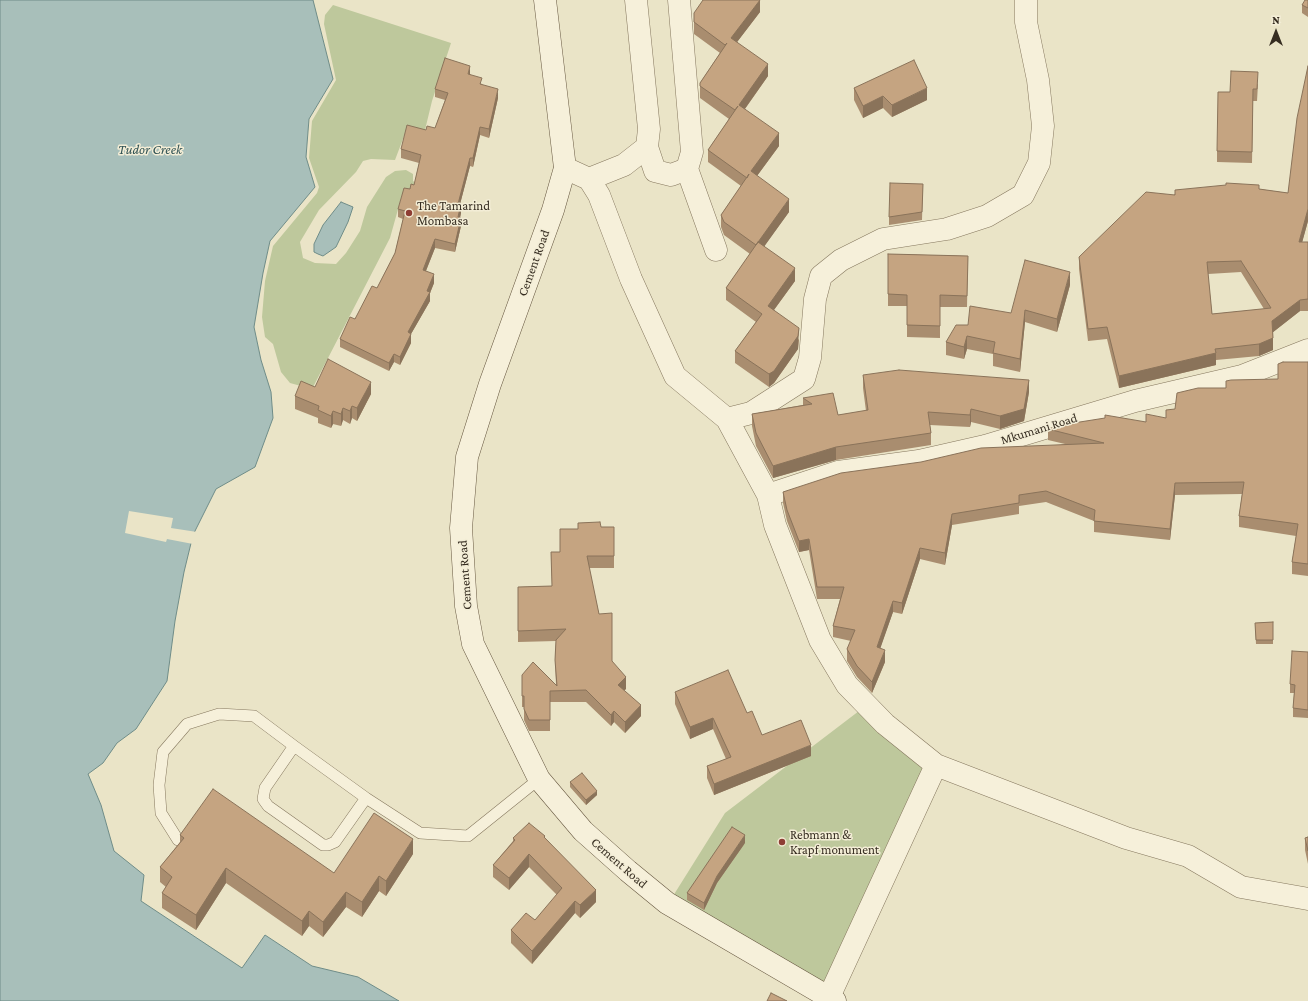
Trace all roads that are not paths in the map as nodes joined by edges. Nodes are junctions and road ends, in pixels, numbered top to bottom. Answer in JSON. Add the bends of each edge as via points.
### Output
{"nodes":[{"id":1,"x":545,"y":0,"type":"edge"},
{"id":2,"x":636,"y":0,"type":"edge"},
{"id":3,"x":679,"y":0,"type":"edge"},
{"id":4,"x":1026,"y":0,"type":"edge"},
{"id":5,"x":647,"y":147,"type":"junction"},
{"id":6,"x":565,"y":168,"type":"junction"},
{"id":7,"x":687,"y":169,"type":"junction"},
{"id":8,"x":589,"y":179,"type":"junction"},
{"id":9,"x":716,"y":250,"type":"dead end"},
{"id":10,"x":1308,"y":350,"type":"edge"},
{"id":11,"x":727,"y":419,"type":"junction"},
{"id":12,"x":768,"y":495,"type":"junction"},
{"id":13,"x":294,"y":746,"type":"junction"},
{"id":14,"x":936,"y":765,"type":"junction"},
{"id":15,"x":539,"y":778,"type":"junction"},
{"id":16,"x":366,"y":798,"type":"junction"},
{"id":17,"x":178,"y":840,"type":"dead end"},
{"id":18,"x":1308,"y":899,"type":"edge"},
{"id":19,"x":832,"y":999,"type":"edge"}],
"edges":[{"from":1,"to":6,"type":"street","name":"Cement Road"},
{"from":2,"to":5,"type":"street","via":[[648,129]]},
{"from":3,"to":7,"type":"street","via":[[692,152]]},
{"from":4,"to":11,"type":"street","via":[[1026,22],[1038,80],[1043,126],[1039,163],[1022,195],[987,216],[947,229],[884,239],[841,260],[821,276],[815,299],[810,358],[804,379],[751,413]]},
{"from":5,"to":7,"type":"street","via":[[655,172],[671,175]]},
{"from":5,"to":8,"type":"street","via":[[624,165]]},
{"from":6,"to":8,"type":"street"},
{"from":6,"to":15,"type":"street","name":"Cement Road","via":[[553,210],[490,384],[467,457],[461,528],[466,606],[473,644]]},
{"from":7,"to":9,"type":"street"},
{"from":8,"to":11,"type":"street","via":[[600,195],[631,279],[675,376]]},
{"from":10,"to":12,"type":"street","name":"Mkumani Road","via":[[1242,376],[1135,401],[986,446],[919,461],[838,472]]},
{"from":11,"to":12,"type":"street"},
{"from":12,"to":14,"type":"street","via":[[775,525],[820,640],[847,685],[885,724]]},
{"from":13,"to":16,"type":"lane"},
{"from":13,"to":16,"type":"lane","via":[[266,788],[262,799],[268,806],[328,846],[335,842]]},
{"from":13,"to":17,"type":"lane","via":[[254,716],[219,714],[187,724],[163,752],[159,785],[162,813]]},
{"from":14,"to":18,"type":"street","via":[[1126,838],[1188,856],[1241,887]]},
{"from":14,"to":19,"type":"street"},
{"from":15,"to":16,"type":"lane","via":[[468,836],[420,833]]},
{"from":15,"to":19,"type":"street","name":"Cement Road","via":[[583,831],[667,903]]}]}
